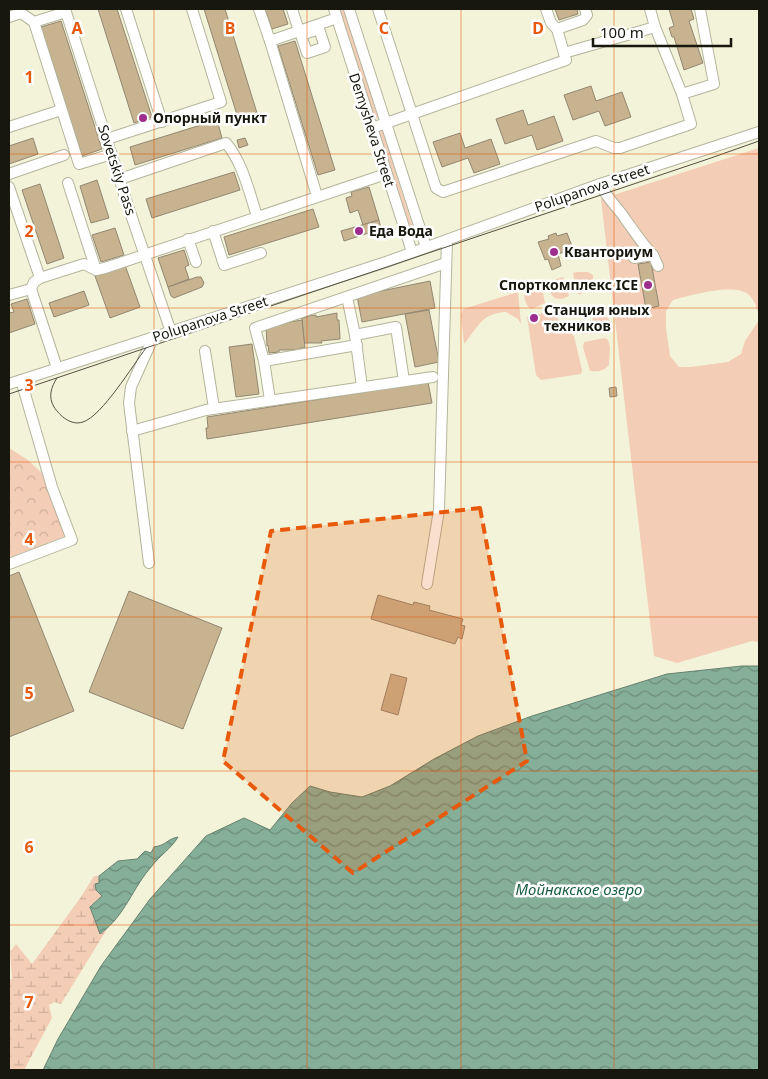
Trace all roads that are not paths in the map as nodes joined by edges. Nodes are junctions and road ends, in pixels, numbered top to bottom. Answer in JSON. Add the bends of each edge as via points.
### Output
{"nodes":[{"id":1,"x":126,"y":9,"type":"edge"},
{"id":2,"x":192,"y":9,"type":"edge"},
{"id":3,"x":259,"y":9,"type":"edge"},
{"id":4,"x":292,"y":9,"type":"edge"},
{"id":5,"x":349,"y":9,"type":"edge"},
{"id":6,"x":378,"y":9,"type":"edge"},
{"id":7,"x":546,"y":9,"type":"edge"},
{"id":8,"x":585,"y":9,"type":"edge"},
{"id":9,"x":650,"y":9,"type":"edge"},
{"id":10,"x":700,"y":9,"type":"edge"},
{"id":11,"x":66,"y":10,"type":"edge"},
{"id":12,"x":335,"y":13,"type":"edge"},
{"id":13,"x":29,"y":16,"type":"edge"},
{"id":14,"x":9,"y":17,"type":"edge"},
{"id":15,"x":655,"y":26,"type":"junction"},
{"id":16,"x":557,"y":29,"type":"junction"},
{"id":17,"x":299,"y":31,"type":"junction"},
{"id":18,"x":270,"y":42,"type":"junction"},
{"id":19,"x":564,"y":53,"type":"junction"},
{"id":20,"x":682,"y":94,"type":"junction"},
{"id":21,"x":61,"y":110,"type":"junction"},
{"id":22,"x":412,"y":114,"type":"junction"},
{"id":23,"x":162,"y":122,"type":"junction"},
{"id":24,"x":386,"y":124,"type":"junction"},
{"id":25,"x":9,"y":127,"type":"edge"},
{"id":26,"x":372,"y":128,"type":"junction"},
{"id":27,"x":759,"y":132,"type":"edge"},
{"id":28,"x":107,"y":139,"type":"junction"},
{"id":29,"x":112,"y":154,"type":"junction"},
{"id":30,"x":64,"y":155,"type":"dead end"},
{"id":31,"x":9,"y":174,"type":"edge"},
{"id":32,"x":386,"y":174,"type":"junction"},
{"id":33,"x":120,"y":179,"type":"junction"},
{"id":34,"x":68,"y":183,"type":"dead end"},
{"id":35,"x":600,"y":184,"type":"junction"},
{"id":36,"x":9,"y":187,"type":"edge"},
{"id":37,"x":317,"y":196,"type":"junction"},
{"id":38,"x":257,"y":216,"type":"junction"},
{"id":39,"x":213,"y":231,"type":"junction"},
{"id":40,"x":188,"y":239,"type":"junction"},
{"id":41,"x":447,"y":240,"type":"junction"},
{"id":42,"x":426,"y":247,"type":"junction"},
{"id":43,"x":412,"y":252,"type":"junction"},
{"id":44,"x":261,"y":253,"type":"dead end"},
{"id":45,"x":145,"y":254,"type":"junction"},
{"id":46,"x":653,"y":255,"type":"junction"},
{"id":47,"x":634,"y":258,"type":"dead end"},
{"id":48,"x":196,"y":262,"type":"dead end"},
{"id":49,"x":446,"y":263,"type":"junction"},
{"id":50,"x":658,"y":266,"type":"dead end"},
{"id":51,"x":96,"y":270,"type":"junction"},
{"id":52,"x":40,"y":278,"type":"junction"},
{"id":53,"x":31,"y":289,"type":"junction"},
{"id":54,"x":9,"y":294,"type":"edge"},
{"id":55,"x":347,"y":296,"type":"junction"},
{"id":56,"x":171,"y":332,"type":"junction"},
{"id":57,"x":153,"y":338,"type":"junction"},
{"id":58,"x":356,"y":340,"type":"junction"},
{"id":59,"x":205,"y":351,"type":"dead end"},
{"id":60,"x":264,"y":361,"type":"junction"},
{"id":61,"x":57,"y":368,"type":"junction"},
{"id":62,"x":433,"y":377,"type":"dead end"},
{"id":63,"x":21,"y":380,"type":"junction"},
{"id":64,"x":404,"y":381,"type":"junction"},
{"id":65,"x":9,"y":384,"type":"edge"},
{"id":66,"x":362,"y":387,"type":"junction"},
{"id":67,"x":270,"y":400,"type":"junction"},
{"id":68,"x":214,"y":408,"type":"junction"},
{"id":69,"x":132,"y":431,"type":"junction"},
{"id":70,"x":149,"y":562,"type":"dead end"},
{"id":71,"x":9,"y":564,"type":"edge"},
{"id":72,"x":427,"y":584,"type":"dead end"}],
"edges":[{"from":1,"to":23,"type":"street"},
{"from":2,"to":23,"type":"street","via":[[221,102]]},
{"from":3,"to":18,"type":"street"},
{"from":4,"to":17,"type":"street"},
{"from":5,"to":24,"type":"street","name":"Demysheva Street"},
{"from":6,"to":22,"type":"street"},
{"from":7,"to":16,"type":"street","via":[[551,24]]},
{"from":8,"to":16,"type":"street","via":[[587,15],[583,20]]},
{"from":9,"to":15,"type":"street"},
{"from":10,"to":20,"type":"street","via":[[714,84]]},
{"from":11,"to":13,"type":"street"},
{"from":11,"to":28,"type":"street","name":"Sovetskiy Pass"},
{"from":12,"to":17,"type":"street","via":[[317,27]]},
{"from":12,"to":26,"type":"street","name":"Demysheva Street"},
{"from":13,"to":14,"type":"street","via":[[21,13]]},
{"from":13,"to":21,"type":"street"},
{"from":15,"to":19,"type":"street"},
{"from":15,"to":20,"type":"street"},
{"from":16,"to":19,"type":"street"},
{"from":17,"to":18,"type":"street"},
{"from":18,"to":37,"type":"street"},
{"from":19,"to":22,"type":"street","via":[[566,60]]},
{"from":20,"to":22,"type":"street","via":[[691,124],[620,148],[596,141],[443,192],[436,188]]},
{"from":21,"to":25,"type":"street"},
{"from":21,"to":29,"type":"street","via":[[79,164]]},
{"from":22,"to":24,"type":"street"},
{"from":23,"to":28,"type":"street"},
{"from":24,"to":26,"type":"street"},
{"from":24,"to":42,"type":"street","name":"Demysheva Street"},
{"from":26,"to":32,"type":"street","name":"Demysheva Street"},
{"from":27,"to":35,"type":"street","name":"Polupanova Street"},
{"from":28,"to":29,"type":"street","name":"Sovetskiy Pass"},
{"from":29,"to":33,"type":"street","name":"Sovetskiy Pass"},
{"from":30,"to":31,"type":"street"},
{"from":32,"to":37,"type":"street"},
{"from":32,"to":43,"type":"street","name":"Demysheva Street"},
{"from":33,"to":38,"type":"street","via":[[226,143],[240,165]]},
{"from":33,"to":45,"type":"street","name":"Sovetskiy Pass"},
{"from":34,"to":51,"type":"street"},
{"from":35,"to":41,"type":"street","name":"Polupanova Street"},
{"from":35,"to":46,"type":"street","via":[[606,197]]},
{"from":36,"to":52,"type":"street"},
{"from":37,"to":38,"type":"street"},
{"from":38,"to":39,"type":"street"},
{"from":39,"to":40,"type":"street"},
{"from":39,"to":44,"type":"street","via":[[224,265]]},
{"from":40,"to":45,"type":"street"},
{"from":40,"to":48,"type":"street"},
{"from":41,"to":42,"type":"street","name":"Polupanova Street"},
{"from":41,"to":49,"type":"street"},
{"from":42,"to":43,"type":"street","name":"Polupanova Street"},
{"from":43,"to":56,"type":"street","name":"Polupanova Street"},
{"from":45,"to":51,"type":"street"},
{"from":45,"to":56,"type":"street","name":"Sovetskiy Pass"},
{"from":46,"to":47,"type":"street"},
{"from":46,"to":50,"type":"street"},
{"from":49,"to":55,"type":"street"},
{"from":49,"to":72,"type":"street","via":[[449,306],[439,510]]},
{"from":51,"to":52,"type":"street","via":[[84,264]]},
{"from":52,"to":53,"type":"street"},
{"from":53,"to":54,"type":"street"},
{"from":53,"to":61,"type":"street"},
{"from":55,"to":58,"type":"street"},
{"from":55,"to":60,"type":"street","via":[[255,328]]},
{"from":56,"to":57,"type":"street","name":"Polupanova Street"},
{"from":57,"to":61,"type":"street","name":"Polupanova Street"},
{"from":57,"to":69,"type":"street","via":[[131,387]]},
{"from":58,"to":60,"type":"street"},
{"from":58,"to":64,"type":"street","via":[[396,328]]},
{"from":58,"to":66,"type":"street"},
{"from":59,"to":68,"type":"street"},
{"from":60,"to":67,"type":"street"},
{"from":61,"to":63,"type":"street","name":"Polupanova Street"},
{"from":62,"to":64,"type":"street"},
{"from":63,"to":65,"type":"street","name":"Polupanova Street"},
{"from":63,"to":71,"type":"street","via":[[52,487],[72,540]]},
{"from":64,"to":66,"type":"street"},
{"from":66,"to":67,"type":"street"},
{"from":67,"to":68,"type":"street"},
{"from":68,"to":69,"type":"street"},
{"from":69,"to":70,"type":"street"}]}
